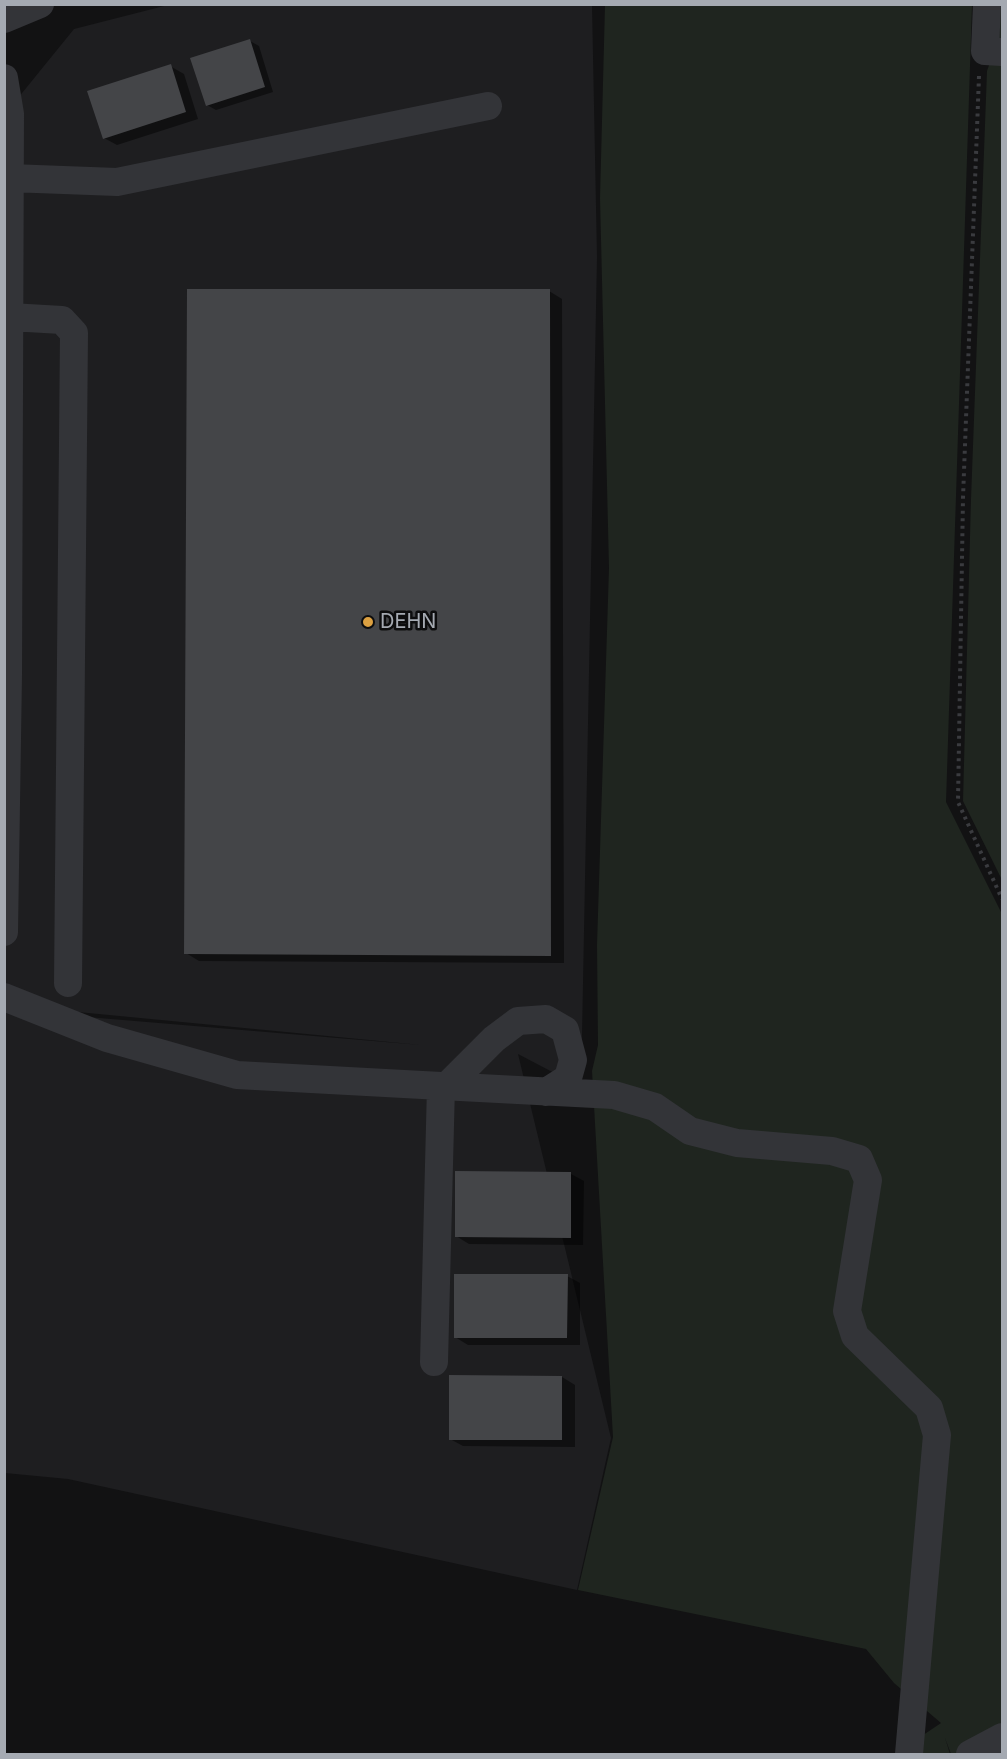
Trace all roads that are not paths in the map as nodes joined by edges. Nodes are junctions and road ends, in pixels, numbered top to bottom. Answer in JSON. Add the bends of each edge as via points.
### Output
{"nodes":[{"id":1,"x":40,"y":4,"type":"edge"},
{"id":2,"x":987,"y":4,"type":"edge"},
{"id":3,"x":4,"y":19,"type":"edge"},
{"id":4,"x":994,"y":52,"type":"edge"},
{"id":5,"x":4,"y":78,"type":"edge"},
{"id":6,"x":488,"y":106,"type":"dead end"},
{"id":7,"x":10,"y":178,"type":"junction"},
{"id":8,"x":10,"y":317,"type":"junction"},
{"id":9,"x":7,"y":365,"type":"edge"},
{"id":10,"x":4,"y":932,"type":"edge"},
{"id":11,"x":68,"y":983,"type":"dead end"},
{"id":12,"x":4,"y":997,"type":"edge"},
{"id":13,"x":444,"y":1086,"type":"junction"},
{"id":14,"x":546,"y":1092,"type":"junction"},
{"id":15,"x":434,"y":1362,"type":"dead end"},
{"id":16,"x":1002,"y":1737,"type":"edge"},
{"id":17,"x":909,"y":1755,"type":"edge"},
{"id":18,"x":970,"y":1755,"type":"edge"}],
"edges":[{"from":1,"to":3,"type":"street"},
{"from":2,"to":4,"type":"street"},
{"from":5,"to":7,"type":"street","via":[[10,114]]},
{"from":6,"to":7,"type":"street","via":[[117,182]]},
{"from":7,"to":8,"type":"street"},
{"from":8,"to":9,"type":"street"},
{"from":8,"to":11,"type":"street","via":[[62,320],[74,333]]},
{"from":9,"to":10,"type":"street"},
{"from":12,"to":13,"type":"street","via":[[107,1038],[237,1075]]},
{"from":13,"to":14,"type":"street"},
{"from":13,"to":14,"type":"street","via":[[518,1021],[546,1019],[565,1030],[573,1060],[568,1078]]},
{"from":13,"to":15,"type":"street"},
{"from":14,"to":17,"type":"street","via":[[614,1095],[655,1107],[690,1131],[737,1143],[832,1150],[859,1159],[868,1180],[847,1311],[855,1336],[929,1408],[937,1435]]},
{"from":16,"to":18,"type":"street"}]}
